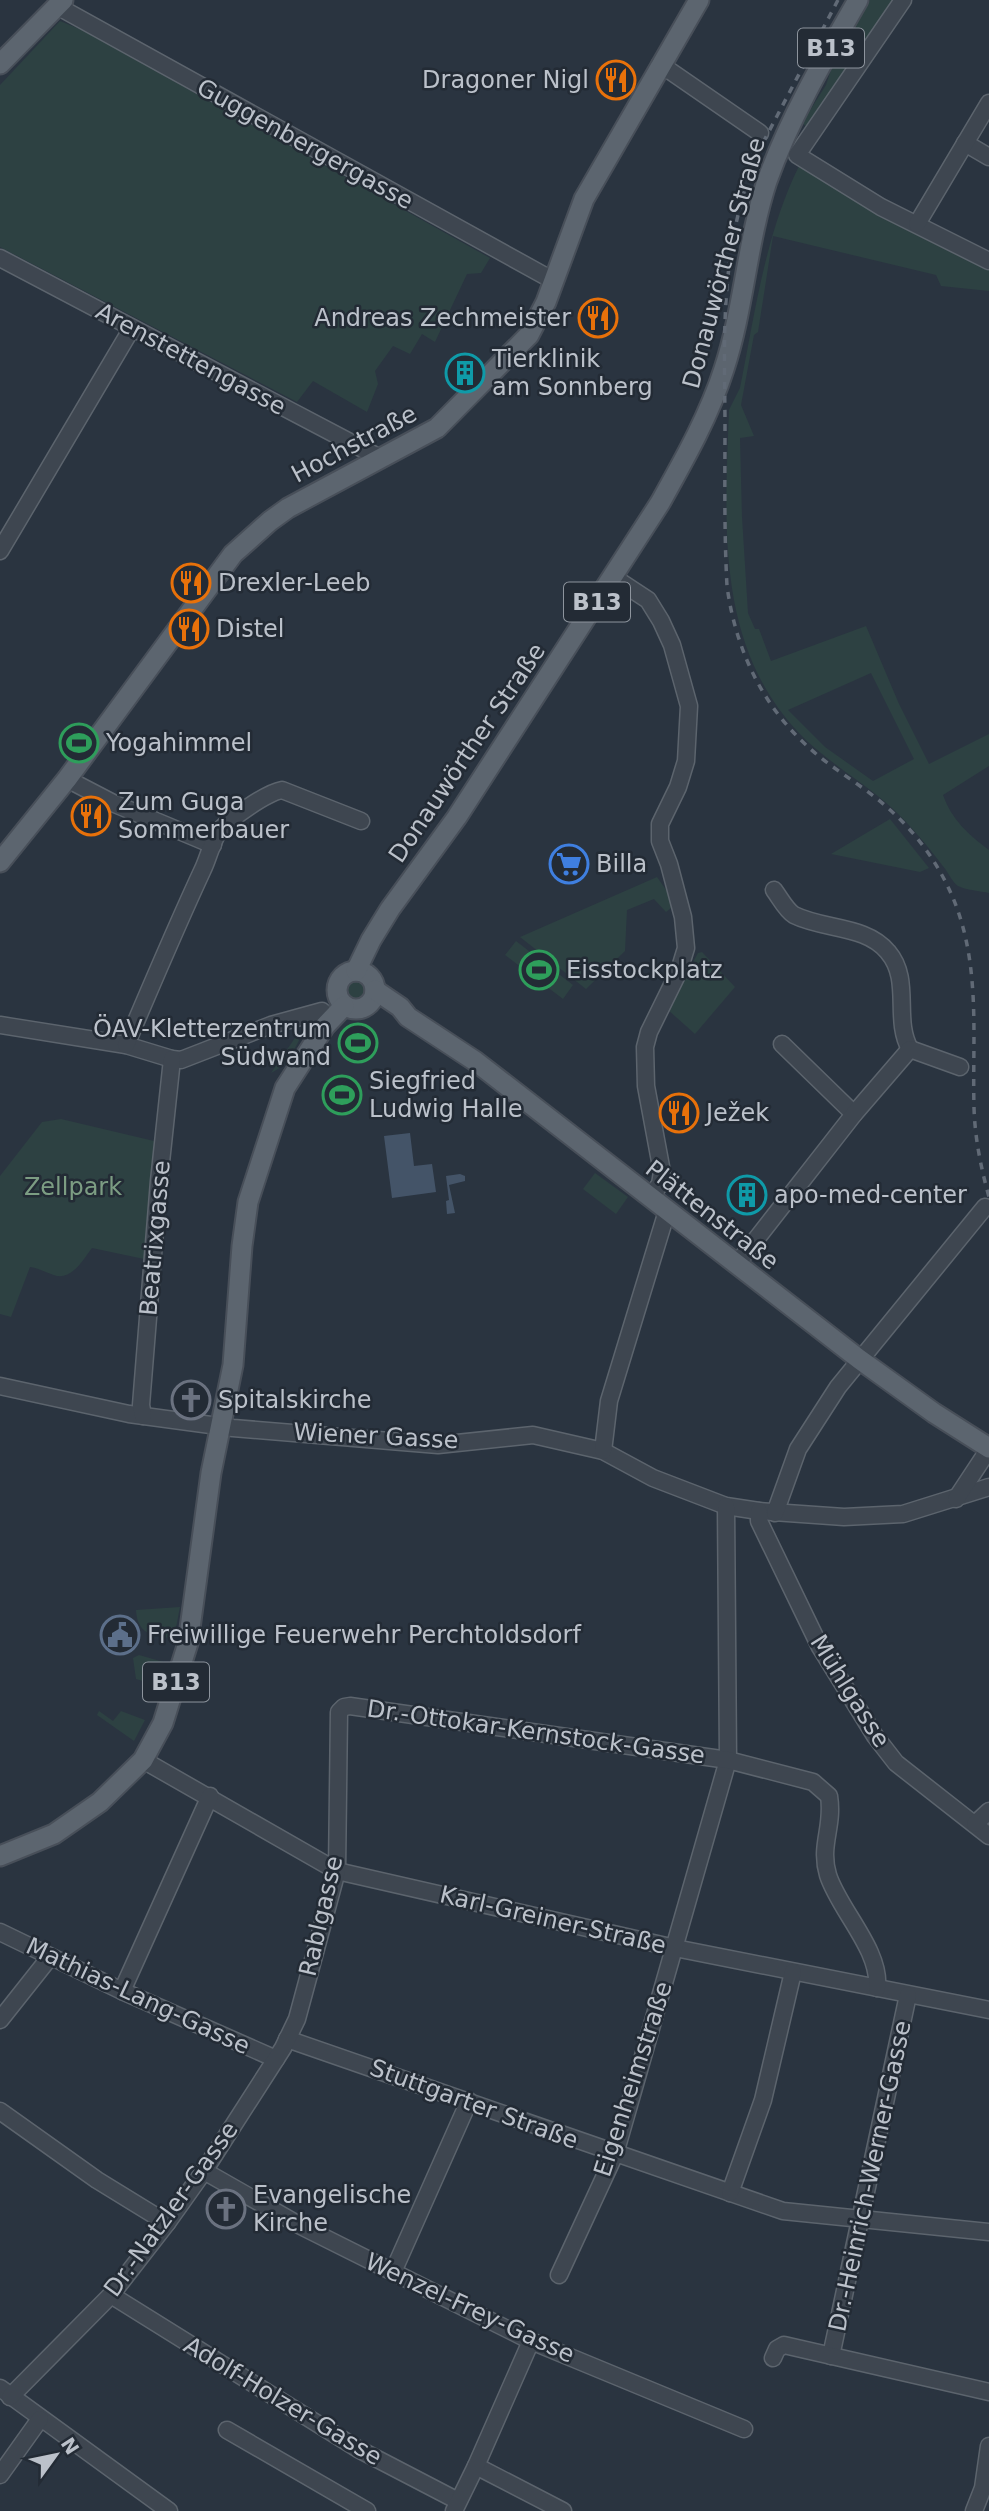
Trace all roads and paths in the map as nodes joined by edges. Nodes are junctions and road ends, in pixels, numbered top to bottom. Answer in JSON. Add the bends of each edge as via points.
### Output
{"nodes":[{"id":1,"x":699,"y":0,"type":"edge"},
{"id":2,"x":858,"y":0,"type":"edge"},
{"id":3,"x":902,"y":0,"type":"edge"},
{"id":4,"x":60,"y":3,"type":"edge"},
{"id":5,"x":0,"y":64,"type":"edge"},
{"id":6,"x":660,"y":64,"type":"junction"},
{"id":7,"x":989,"y":103,"type":"edge"},
{"id":8,"x":760,"y":133,"type":"dead end"},
{"id":9,"x":965,"y":143,"type":"junction"},
{"id":10,"x":989,"y":157,"type":"edge"},
{"id":11,"x":917,"y":224,"type":"junction"},
{"id":12,"x":0,"y":258,"type":"edge"},
{"id":13,"x":989,"y":261,"type":"edge"},
{"id":14,"x":554,"y":281,"type":"junction"},
{"id":15,"x":132,"y":328,"type":"junction"},
{"id":16,"x":382,"y":459,"type":"junction"},
{"id":17,"x":0,"y":551,"type":"edge"},
{"id":18,"x":613,"y":577,"type":"junction"},
{"id":19,"x":67,"y":779,"type":"junction"},
{"id":20,"x":361,"y":821,"type":"dead end"},
{"id":21,"x":213,"y":845,"type":"junction"},
{"id":22,"x":0,"y":862,"type":"edge"},
{"id":23,"x":774,"y":890,"type":"dead end"},
{"id":24,"x":367,"y":987,"type":"junction"},
{"id":25,"x":341,"y":1001,"type":"junction"},
{"id":26,"x":323,"y":1011,"type":"junction"},
{"id":27,"x":0,"y":1025,"type":"edge"},
{"id":28,"x":782,"y":1044,"type":"dead end"},
{"id":29,"x":126,"y":1045,"type":"junction"},
{"id":30,"x":910,"y":1049,"type":"junction"},
{"id":31,"x":172,"y":1059,"type":"junction"},
{"id":32,"x":960,"y":1067,"type":"dead end"},
{"id":33,"x":289,"y":1080,"type":"junction"},
{"id":34,"x":854,"y":1114,"type":"junction"},
{"id":35,"x":650,"y":1198,"type":"junction"},
{"id":36,"x":985,"y":1207,"type":"dead end"},
{"id":37,"x":667,"y":1211,"type":"junction"},
{"id":38,"x":736,"y":1265,"type":"junction"},
{"id":39,"x":859,"y":1359,"type":"junction"},
{"id":40,"x":0,"y":1386,"type":"edge"},
{"id":41,"x":143,"y":1416,"type":"junction"},
{"id":42,"x":221,"y":1427,"type":"junction"},
{"id":43,"x":989,"y":1449,"type":"edge"},
{"id":44,"x":603,"y":1451,"type":"junction"},
{"id":45,"x":989,"y":1487,"type":"edge"},
{"id":46,"x":956,"y":1499,"type":"junction"},
{"id":47,"x":726,"y":1506,"type":"junction"},
{"id":48,"x":767,"y":1512,"type":"junction"},
{"id":49,"x":344,"y":1707,"type":"joint"},
{"id":50,"x":143,"y":1760,"type":"junction"},
{"id":51,"x":728,"y":1760,"type":"junction"},
{"id":52,"x":210,"y":1796,"type":"junction"},
{"id":53,"x":989,"y":1811,"type":"edge"},
{"id":54,"x":975,"y":1824,"type":"junction"},
{"id":55,"x":989,"y":1836,"type":"edge"},
{"id":56,"x":0,"y":1856,"type":"edge"},
{"id":57,"x":337,"y":1871,"type":"junction"},
{"id":58,"x":0,"y":1933,"type":"edge"},
{"id":59,"x":675,"y":1948,"type":"junction"},
{"id":60,"x":50,"y":1957,"type":"junction"},
{"id":61,"x":793,"y":1972,"type":"junction"},
{"id":62,"x":877,"y":1988,"type":"junction"},
{"id":63,"x":122,"y":1991,"type":"junction"},
{"id":64,"x":908,"y":1996,"type":"junction"},
{"id":65,"x":989,"y":2010,"type":"edge"},
{"id":66,"x":0,"y":2020,"type":"edge"},
{"id":67,"x":287,"y":2039,"type":"junction"},
{"id":68,"x":276,"y":2059,"type":"junction"},
{"id":69,"x":469,"y":2102,"type":"junction"},
{"id":70,"x":0,"y":2112,"type":"edge"},
{"id":71,"x":615,"y":2154,"type":"junction"},
{"id":72,"x":204,"y":2171,"type":"junction"},
{"id":73,"x":730,"y":2193,"type":"junction"},
{"id":74,"x":861,"y":2220,"type":"junction"},
{"id":75,"x":167,"y":2223,"type":"junction"},
{"id":76,"x":989,"y":2232,"type":"edge"},
{"id":77,"x":393,"y":2272,"type":"junction"},
{"id":78,"x":559,"y":2275,"type":"dead end"},
{"id":79,"x":111,"y":2295,"type":"junction"},
{"id":80,"x":531,"y":2341,"type":"junction"},
{"id":81,"x":831,"y":2356,"type":"junction"},
{"id":82,"x":773,"y":2358,"type":"dead end"},
{"id":83,"x":989,"y":2392,"type":"edge"},
{"id":84,"x":5,"y":2393,"type":"edge"},
{"id":85,"x":40,"y":2419,"type":"junction"},
{"id":86,"x":744,"y":2429,"type":"dead end"},
{"id":87,"x":227,"y":2430,"type":"dead end"},
{"id":88,"x":989,"y":2446,"type":"edge"},
{"id":89,"x":476,"y":2466,"type":"junction"},
{"id":90,"x":0,"y":2475,"type":"edge"},
{"id":91,"x":986,"y":2491,"type":"edge"},
{"id":92,"x":456,"y":2506,"type":"edge"},
{"id":93,"x":169,"y":2511,"type":"edge"},
{"id":94,"x":367,"y":2511,"type":"edge"},
{"id":95,"x":563,"y":2511,"type":"edge"},
{"id":96,"x":974,"y":2511,"type":"edge"}],
"edges":[{"from":1,"to":6,"type":"main road","name":"Hochstraße"},
{"from":2,"to":18,"type":"main road","name":"Donauwörther Straße","number":"B13","via":[[787,130],[767,184],[737,323],[707,413],[660,503]]},
{"from":3,"to":11,"type":"street","via":[[797,155]]},
{"from":4,"to":5,"type":"main road"},
{"from":4,"to":14,"type":"street","name":"Guggenbergergasse"},
{"from":6,"to":8,"type":"street"},
{"from":6,"to":14,"type":"main road","name":"Hochstraße","via":[[584,199]]},
{"from":7,"to":9,"type":"street"},
{"from":9,"to":10,"type":"street"},
{"from":9,"to":11,"type":"street"},
{"from":11,"to":13,"type":"street"},
{"from":12,"to":15,"type":"street","name":"Arenstettengasse"},
{"from":14,"to":16,"type":"main road","name":"Hochstraße","via":[[528,335],[484,382],[437,428]]},
{"from":15,"to":16,"type":"street","name":"Arenstettengasse"},
{"from":15,"to":17,"type":"street"},
{"from":16,"to":19,"type":"main road","name":"Hochstraße","via":[[288,508],[233,554]]},
{"from":18,"to":24,"type":"main road","name":"Donauwörther Straße","number":"B13","via":[[371,940],[361,965]]},
{"from":18,"to":35,"type":"street","via":[[648,600],[661,621],[672,645],[690,719],[686,761],[660,824],[686,948],[645,1047],[646,1087],[662,1172]]},
{"from":19,"to":21,"type":"street"},
{"from":19,"to":22,"type":"main road","name":"Hochstraße"},
{"from":20,"to":21,"type":"street","via":[[282,790],[236,817],[218,832]]},
{"from":21,"to":29,"type":"street"},
{"from":23,"to":30,"type":"street","via":[[792,914],[870,937],[887,951],[901,980],[903,1037]]},
{"from":24,"to":25,"type":"main road","name":"Plättenstraße","via":[[355,1010]]},
{"from":24,"to":25,"type":"main road","number":"B13","via":[[348,972],[337,985]]},
{"from":24,"to":35,"type":"main road","name":"Plättenstraße","via":[[475,1061]]},
{"from":25,"to":26,"type":"main road","number":"B13"},
{"from":25,"to":33,"type":"main road","number":"B13"},
{"from":26,"to":31,"type":"street","via":[[271,1025],[190,1057]]},
{"from":26,"to":33,"type":"main road","number":"B13","via":[[302,1042]]},
{"from":27,"to":29,"type":"street"},
{"from":28,"to":34,"type":"street"},
{"from":29,"to":31,"type":"street"},
{"from":30,"to":32,"type":"street"},
{"from":30,"to":34,"type":"street"},
{"from":31,"to":41,"type":"street","name":"Beatrixgasse"},
{"from":33,"to":42,"type":"main road","number":"B13","via":[[248,1202],[233,1365]]},
{"from":34,"to":38,"type":"street"},
{"from":35,"to":37,"type":"main road","name":"Plättenstraße"},
{"from":36,"to":39,"type":"street"},
{"from":37,"to":38,"type":"main road","name":"Plättenstraße"},
{"from":37,"to":44,"type":"street","via":[[609,1401]]},
{"from":38,"to":39,"type":"main road","name":"Plättenstraße"},
{"from":39,"to":43,"type":"main road","name":"Plättenstraße"},
{"from":39,"to":48,"type":"street","via":[[798,1449]]},
{"from":40,"to":41,"type":"street","name":"Wiener Gasse"},
{"from":41,"to":42,"type":"street","name":"Wiener Gasse"},
{"from":42,"to":44,"type":"street","name":"Wiener Gasse","via":[[438,1444],[533,1434]]},
{"from":42,"to":50,"type":"main road","number":"B13","via":[[188,1643],[163,1723]]},
{"from":43,"to":46,"type":"street"},
{"from":44,"to":47,"type":"street","name":"Wiener Gasse","via":[[653,1478]]},
{"from":45,"to":46,"type":"street","name":"Wiener Gasse"},
{"from":46,"to":48,"type":"street","name":"Wiener Gasse","via":[[903,1514],[844,1517]]},
{"from":47,"to":48,"type":"street","name":"Wiener Gasse"},
{"from":47,"to":51,"type":"street","name":"Eigenheimstraße"},
{"from":48,"to":54,"type":"street","name":"Mühlgasse","via":[[759,1521],[820,1647],[875,1736],[896,1763]]},
{"from":49,"to":51,"type":"street","name":"Dr.-Ottokar-Kernstock-Gasse"},
{"from":49,"to":57,"type":"street","name":"Rablgasse","via":[[340,1712]]},
{"from":50,"to":52,"type":"street","name":"Karl-Greiner-Straße"},
{"from":50,"to":56,"type":"main road","number":"B13","via":[[75,1820]]},
{"from":51,"to":59,"type":"street","name":"Eigenheimstraße"},
{"from":51,"to":62,"type":"street","name":"Dr.-Ottokar-Kernstock-Gasse","via":[[813,1782],[830,1796],[832,1815],[823,1852],[829,1877],[873,1960]]},
{"from":52,"to":57,"type":"street","name":"Karl-Greiner-Straße"},
{"from":52,"to":63,"type":"street"},
{"from":53,"to":54,"type":"street"},
{"from":54,"to":55,"type":"street","name":"Mühlgasse"},
{"from":57,"to":59,"type":"street","name":"Karl-Greiner-Straße"},
{"from":57,"to":67,"type":"street","name":"Rablgasse","via":[[297,2019]]},
{"from":58,"to":60,"type":"street","name":"Mathias-Lang-Gasse"},
{"from":59,"to":61,"type":"street","name":"Karl-Greiner-Straße"},
{"from":59,"to":71,"type":"street","name":"Eigenheimstraße"},
{"from":60,"to":63,"type":"street","name":"Mathias-Lang-Gasse"},
{"from":60,"to":66,"type":"street"},
{"from":61,"to":62,"type":"street","name":"Karl-Greiner-Straße"},
{"from":61,"to":73,"type":"street","via":[[763,2100]]},
{"from":62,"to":64,"type":"street","name":"Karl-Greiner-Straße"},
{"from":63,"to":68,"type":"street","name":"Mathias-Lang-Gasse"},
{"from":64,"to":65,"type":"street","name":"Karl-Greiner-Straße"},
{"from":64,"to":74,"type":"street","name":"Dr.-Heinrich-Werner-Gasse"},
{"from":67,"to":68,"type":"street","name":"Dr.-Natzler-Gasse"},
{"from":67,"to":69,"type":"street","name":"Stuttgarter Straße"},
{"from":68,"to":72,"type":"street","name":"Dr.-Natzler-Gasse"},
{"from":69,"to":71,"type":"street","name":"Stuttgarter Straße"},
{"from":69,"to":77,"type":"street"},
{"from":70,"to":75,"type":"street"},
{"from":71,"to":73,"type":"street","name":"Stuttgarter Straße"},
{"from":71,"to":78,"type":"street","name":"Eigenheimstraße"},
{"from":72,"to":75,"type":"street","name":"Dr.-Natzler-Gasse"},
{"from":72,"to":77,"type":"street","name":"Wenzel-Frey-Gasse"},
{"from":73,"to":74,"type":"street","name":"Stuttgarter Straße","via":[[783,2211]]},
{"from":74,"to":76,"type":"street","name":"Stuttgarter Straße"},
{"from":74,"to":81,"type":"street","name":"Dr.-Heinrich-Werner-Gasse"},
{"from":75,"to":79,"type":"street","name":"Dr.-Natzler-Gasse"},
{"from":77,"to":80,"type":"street","name":"Wenzel-Frey-Gasse"},
{"from":79,"to":84,"type":"street","name":"Dr.-Natzler-Gasse"},
{"from":79,"to":92,"type":"street","name":"Adolf-Holzer-Gasse"},
{"from":80,"to":86,"type":"street","name":"Wenzel-Frey-Gasse"},
{"from":80,"to":89,"type":"street"},
{"from":81,"to":82,"type":"street","via":[[784,2345]]},
{"from":81,"to":83,"type":"street"},
{"from":84,"to":85,"type":"street"},
{"from":85,"to":90,"type":"street"},
{"from":85,"to":93,"type":"street"},
{"from":87,"to":94,"type":"street"},
{"from":88,"to":91,"type":"street"},
{"from":89,"to":92,"type":"street"},
{"from":89,"to":95,"type":"street"},
{"from":91,"to":96,"type":"street"}]}
